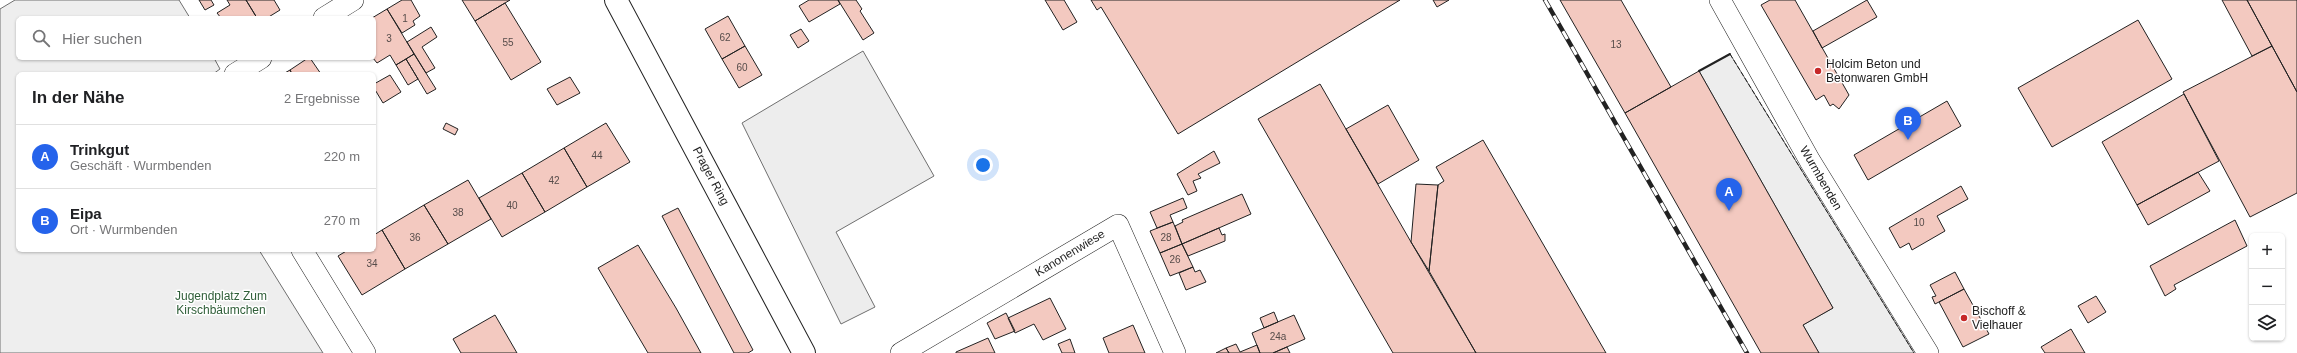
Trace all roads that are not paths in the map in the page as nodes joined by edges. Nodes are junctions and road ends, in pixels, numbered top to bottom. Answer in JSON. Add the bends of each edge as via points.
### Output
{"nodes":[{"id":1,"x":353,"y":0,"type":"edge"},
{"id":2,"x":616,"y":0,"type":"edge"},
{"id":3,"x":1720,"y":0,"type":"edge"},
{"id":4,"x":327,"y":16,"type":"edge"},
{"id":5,"x":258,"y":60,"type":"edge"},
{"id":6,"x":239,"y":72,"type":"edge"},
{"id":7,"x":303,"y":252,"type":"edge"},
{"id":8,"x":365,"y":353,"type":"edge"},
{"id":9,"x":804,"y":353,"type":"edge"},
{"id":10,"x":901,"y":353,"type":"edge"},
{"id":11,"x":1175,"y":353,"type":"edge"},
{"id":12,"x":1928,"y":353,"type":"edge"}],
"edges":[{"from":1,"to":4,"type":"street"},
{"from":2,"to":9,"type":"main road","name":"Prager Ring"},
{"from":3,"to":12,"type":"street","name":"Wurmbenden","via":[[1810,161]]},
{"from":5,"to":6,"type":"street"},
{"from":7,"to":8,"type":"street"},
{"from":10,"to":11,"type":"street","name":"Kanonenwiese","via":[[1118,225]]}]}
